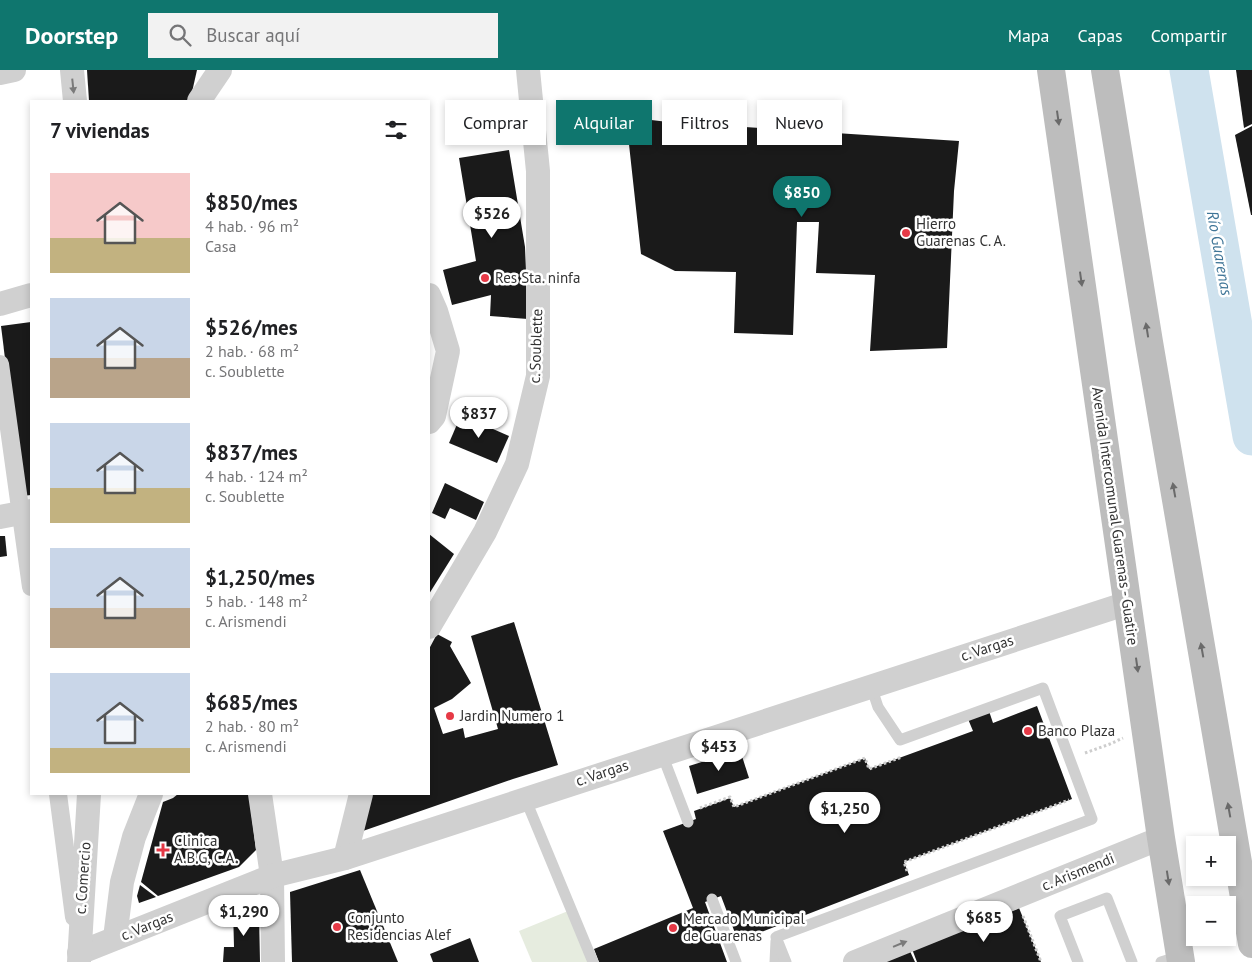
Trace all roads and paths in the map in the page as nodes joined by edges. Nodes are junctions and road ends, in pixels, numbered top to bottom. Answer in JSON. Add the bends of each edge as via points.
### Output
{"nodes":[{"id":1,"x":14,"y":70,"type":"edge"},
{"id":2,"x":72,"y":70,"type":"edge"},
{"id":3,"x":220,"y":70,"type":"edge"},
{"id":4,"x":528,"y":70,"type":"edge"},
{"id":5,"x":1050,"y":70,"type":"edge"},
{"id":6,"x":1105,"y":70,"type":"edge"},
{"id":7,"x":0,"y":73,"type":"edge"},
{"id":8,"x":75,"y":100,"type":"edge"},
{"id":9,"x":200,"y":100,"type":"edge"},
{"id":10,"x":30,"y":295,"type":"edge"},
{"id":11,"x":430,"y":298,"type":"edge"},
{"id":12,"x":0,"y":304,"type":"edge"},
{"id":13,"x":0,"y":364,"type":"edge"},
{"id":14,"x":430,"y":421,"type":"edge"},
{"id":15,"x":18,"y":513,"type":"edge"},
{"id":16,"x":30,"y":581,"type":"edge"},
{"id":17,"x":1128,"y":602,"type":"junction"},
{"id":18,"x":430,"y":625,"type":"edge"},
{"id":19,"x":875,"y":685,"type":"junction"},
{"id":20,"x":1146,"y":726,"type":"junction"},
{"id":21,"x":900,"y":740,"type":"junction"},
{"id":22,"x":662,"y":754,"type":"junction"},
{"id":23,"x":1070,"y":758,"type":"junction"},
{"id":24,"x":58,"y":795,"type":"edge"},
{"id":25,"x":89,"y":795,"type":"edge"},
{"id":26,"x":151,"y":795,"type":"edge"},
{"id":27,"x":260,"y":795,"type":"edge"},
{"id":28,"x":361,"y":795,"type":"edge"},
{"id":29,"x":525,"y":798,"type":"junction"},
{"id":30,"x":1072,"y":799,"type":"dead end"},
{"id":31,"x":688,"y":822,"type":"joint"},
{"id":32,"x":1161,"y":838,"type":"junction"},
{"id":33,"x":919,"y":856,"type":"dead end"},
{"id":34,"x":345,"y":858,"type":"junction"},
{"id":35,"x":272,"y":876,"type":"junction"},
{"id":36,"x":1016,"y":898,"type":"junction"},
{"id":37,"x":712,"y":899,"type":"dead end"},
{"id":38,"x":776,"y":937,"type":"junction"},
{"id":39,"x":115,"y":938,"type":"junction"},
{"id":40,"x":1252,"y":944,"type":"edge"},
{"id":41,"x":79,"y":958,"type":"edge"},
{"id":42,"x":1174,"y":960,"type":"edge"},
{"id":43,"x":273,"y":962,"type":"edge"},
{"id":44,"x":593,"y":962,"type":"edge"},
{"id":45,"x":736,"y":962,"type":"edge"},
{"id":46,"x":775,"y":962,"type":"edge"},
{"id":47,"x":786,"y":962,"type":"edge"},
{"id":48,"x":855,"y":962,"type":"edge"},
{"id":49,"x":1041,"y":962,"type":"edge"},
{"id":50,"x":1078,"y":962,"type":"edge"},
{"id":51,"x":1132,"y":962,"type":"edge"}],
"edges":[{"from":1,"to":7,"type":"street"},
{"from":2,"to":8,"type":"street","one_way":true},
{"from":3,"to":9,"type":"street"},
{"from":4,"to":18,"type":"street","name":"c. Soublette","via":[[538,171],[538,376],[516,464],[485,532]]},
{"from":5,"to":17,"type":"main road","name":"Avenida Intercomunal Guarenas - Guatire","one_way":true},
{"from":40,"to":6,"type":"main road","one_way":true},
{"from":10,"to":12,"type":"street"},
{"from":11,"to":14,"type":"street","via":[[448,351],[434,416]]},
{"from":13,"to":15,"type":"street"},
{"from":15,"to":16,"type":"street"},
{"from":17,"to":19,"type":"street","name":"c. Vargas"},
{"from":17,"to":20,"type":"main road","name":"Avenida Intercomunal Guarenas - Guatire","one_way":true},
{"from":19,"to":21,"type":"lane"},
{"from":19,"to":22,"type":"street","name":"c. Vargas"},
{"from":20,"to":23,"type":"path","via":[[1110,744]]},
{"from":20,"to":32,"type":"main road","name":"Avenida Intercomunal Guarenas - Guatire"},
{"from":21,"to":23,"type":"lane","via":[[1043,688]]},
{"from":21,"to":31,"type":"path","via":[[904,756],[869,769],[865,758],[734,807],[730,797],[694,811],[696,818]]},
{"from":22,"to":29,"type":"street","name":"c. Vargas"},
{"from":22,"to":31,"type":"lane"},
{"from":23,"to":38,"type":"lane","via":[[1092,819]]},
{"from":24,"to":41,"type":"street"},
{"from":25,"to":41,"type":"street","name":"c. Comercio"},
{"from":26,"to":39,"type":"street","via":[[134,837],[122,882]]},
{"from":27,"to":35,"type":"street"},
{"from":28,"to":34,"type":"street"},
{"from":29,"to":34,"type":"street","name":"c. Vargas"},
{"from":29,"to":44,"type":"lane"},
{"from":30,"to":33,"type":"path"},
{"from":32,"to":36,"type":"street","name":"c. Arismendi"},
{"from":32,"to":42,"type":"main road","name":"Avenida Intercomunal Guarenas - Guatire","one_way":true},
{"from":34,"to":35,"type":"street","name":"c. Vargas"},
{"from":35,"to":39,"type":"street","name":"c. Vargas"},
{"from":35,"to":43,"type":"street"},
{"from":48,"to":36,"type":"street","name":"c. Arismendi","one_way":true},
{"from":36,"to":49,"type":"path"},
{"from":37,"to":45,"type":"lane"},
{"from":38,"to":46,"type":"lane"},
{"from":38,"to":47,"type":"lane"},
{"from":39,"to":41,"type":"street","name":"c. Vargas"},
{"from":50,"to":51,"type":"lane","via":[[1060,916],[1107,898]]}]}
